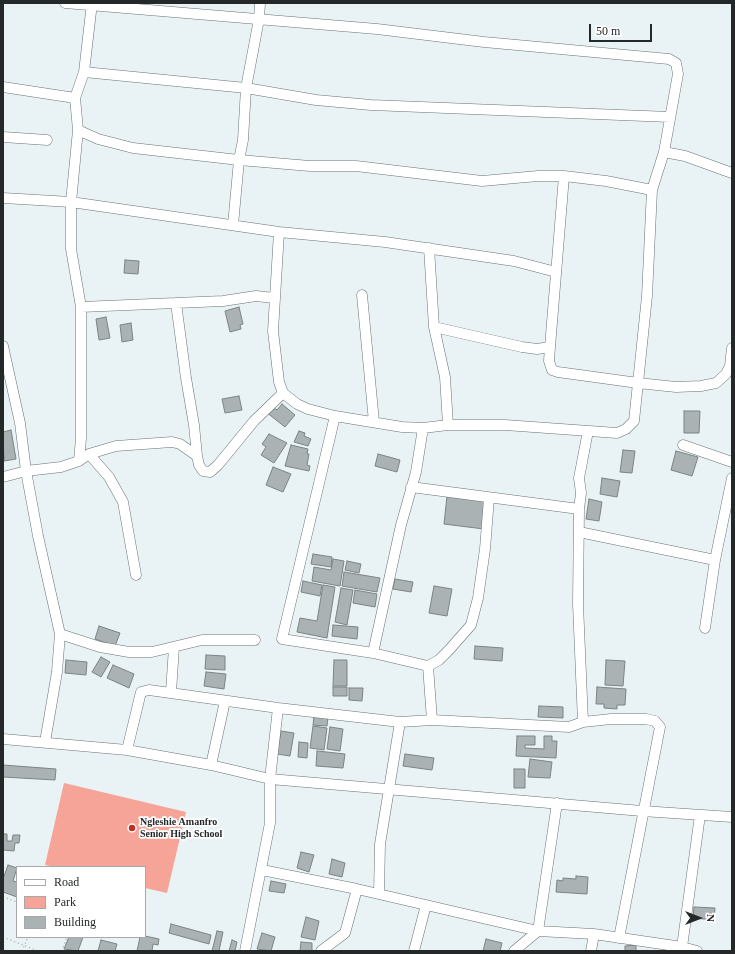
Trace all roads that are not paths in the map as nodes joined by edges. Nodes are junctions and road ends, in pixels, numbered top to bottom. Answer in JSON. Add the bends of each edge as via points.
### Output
{"nodes":[{"id":1,"x":65,"y":3,"type":"edge"},
{"id":2,"x":260,"y":3,"type":"edge"},
{"id":3,"x":92,"y":4,"type":"edge"},
{"id":4,"x":259,"y":20,"type":"junction"},
{"id":5,"x":84,"y":72,"type":"junction"},
{"id":6,"x":3,"y":87,"type":"edge"},
{"id":7,"x":246,"y":88,"type":"junction"},
{"id":8,"x":75,"y":98,"type":"junction"},
{"id":9,"x":670,"y":117,"type":"junction"},
{"id":10,"x":78,"y":130,"type":"junction"},
{"id":11,"x":3,"y":137,"type":"edge"},
{"id":12,"x":47,"y":140,"type":"dead end"},
{"id":13,"x":664,"y":152,"type":"junction"},
{"id":14,"x":239,"y":160,"type":"junction"},
{"id":15,"x":732,"y":173,"type":"edge"},
{"id":16,"x":564,"y":176,"type":"junction"},
{"id":17,"x":652,"y":190,"type":"junction"},
{"id":18,"x":3,"y":198,"type":"edge"},
{"id":19,"x":71,"y":202,"type":"junction"},
{"id":20,"x":233,"y":224,"type":"junction"},
{"id":21,"x":279,"y":232,"type":"junction"},
{"id":22,"x":429,"y":248,"type":"junction"},
{"id":23,"x":556,"y":272,"type":"junction"},
{"id":24,"x":362,"y":295,"type":"dead end"},
{"id":25,"x":274,"y":298,"type":"junction"},
{"id":26,"x":176,"y":303,"type":"junction"},
{"id":27,"x":81,"y":307,"type":"junction"},
{"id":28,"x":434,"y":327,"type":"junction"},
{"id":29,"x":3,"y":346,"type":"edge"},
{"id":30,"x":550,"y":347,"type":"junction"},
{"id":31,"x":732,"y":348,"type":"edge"},
{"id":32,"x":731,"y":366,"type":"edge"},
{"id":33,"x":638,"y":383,"type":"junction"},
{"id":34,"x":283,"y":393,"type":"junction"},
{"id":35,"x":335,"y":416,"type":"junction"},
{"id":36,"x":374,"y":422,"type":"junction"},
{"id":37,"x":448,"y":425,"type":"junction"},
{"id":38,"x":423,"y":428,"type":"junction"},
{"id":39,"x":588,"y":431,"type":"junction"},
{"id":40,"x":683,"y":445,"type":"dead end"},
{"id":41,"x":89,"y":454,"type":"junction"},
{"id":42,"x":197,"y":456,"type":"junction"},
{"id":43,"x":79,"y":461,"type":"junction"},
{"id":44,"x":732,"y":462,"type":"edge"},
{"id":45,"x":26,"y":471,"type":"junction"},
{"id":46,"x":3,"y":477,"type":"edge"},
{"id":47,"x":732,"y":478,"type":"edge"},
{"id":48,"x":411,"y":487,"type":"junction"},
{"id":49,"x":489,"y":498,"type":"junction"},
{"id":50,"x":579,"y":509,"type":"junction"},
{"id":51,"x":579,"y":532,"type":"junction"},
{"id":52,"x":715,"y":560,"type":"junction"},
{"id":53,"x":136,"y":575,"type":"dead end"},
{"id":54,"x":705,"y":628,"type":"dead end"},
{"id":55,"x":60,"y":634,"type":"junction"},
{"id":56,"x":255,"y":640,"type":"dead end"},
{"id":57,"x":174,"y":647,"type":"junction"},
{"id":58,"x":373,"y":652,"type":"junction"},
{"id":59,"x":428,"y":666,"type":"junction"},
{"id":60,"x":170,"y":692,"type":"junction"},
{"id":61,"x":225,"y":701,"type":"junction"},
{"id":62,"x":278,"y":708,"type":"junction"},
{"id":63,"x":432,"y":720,"type":"junction"},
{"id":64,"x":400,"y":722,"type":"junction"},
{"id":65,"x":584,"y":722,"type":"junction"},
{"id":66,"x":3,"y":739,"type":"edge"},
{"id":67,"x":45,"y":742,"type":"junction"},
{"id":68,"x":128,"y":750,"type":"junction"},
{"id":69,"x":210,"y":765,"type":"junction"},
{"id":70,"x":270,"y":779,"type":"junction"},
{"id":71,"x":388,"y":791,"type":"junction"},
{"id":72,"x":557,"y":803,"type":"junction"},
{"id":73,"x":642,"y":811,"type":"junction"},
{"id":74,"x":700,"y":815,"type":"junction"},
{"id":75,"x":732,"y":817,"type":"edge"},
{"id":76,"x":262,"y":870,"type":"junction"},
{"id":77,"x":357,"y":889,"type":"junction"},
{"id":78,"x":379,"y":894,"type":"junction"},
{"id":79,"x":426,"y":905,"type":"junction"},
{"id":80,"x":538,"y":931,"type":"junction"},
{"id":81,"x":594,"y":934,"type":"junction"},
{"id":82,"x":619,"y":938,"type":"junction"},
{"id":83,"x":682,"y":947,"type":"junction"},
{"id":84,"x":245,"y":951,"type":"edge"},
{"id":85,"x":321,"y":951,"type":"edge"},
{"id":86,"x":414,"y":951,"type":"edge"},
{"id":87,"x":514,"y":951,"type":"edge"},
{"id":88,"x":591,"y":951,"type":"edge"},
{"id":89,"x":697,"y":951,"type":"edge"}],
"edges":[{"from":1,"to":3,"type":"street"},
{"from":2,"to":4,"type":"street"},
{"from":3,"to":4,"type":"street"},
{"from":3,"to":5,"type":"street"},
{"from":4,"to":7,"type":"street"},
{"from":4,"to":9,"type":"street","via":[[377,29],[668,59],[676,64],[678,74]]},
{"from":5,"to":7,"type":"street"},
{"from":5,"to":8,"type":"street"},
{"from":6,"to":8,"type":"street"},
{"from":7,"to":9,"type":"street","via":[[316,100],[371,105]]},
{"from":7,"to":14,"type":"street","via":[[243,140]]},
{"from":8,"to":10,"type":"street"},
{"from":9,"to":13,"type":"street"},
{"from":10,"to":14,"type":"street","via":[[98,139],[133,148]]},
{"from":10,"to":19,"type":"street"},
{"from":11,"to":12,"type":"street"},
{"from":13,"to":15,"type":"street","via":[[685,156]]},
{"from":13,"to":17,"type":"street"},
{"from":14,"to":16,"type":"street","via":[[310,166],[356,166],[482,181]]},
{"from":14,"to":20,"type":"street"},
{"from":16,"to":17,"type":"street"},
{"from":16,"to":23,"type":"street"},
{"from":17,"to":33,"type":"street","via":[[647,296]]},
{"from":18,"to":19,"type":"street"},
{"from":19,"to":20,"type":"street"},
{"from":19,"to":27,"type":"street","via":[[71,249]]},
{"from":20,"to":21,"type":"street"},
{"from":21,"to":22,"type":"street","via":[[320,234]]},
{"from":21,"to":25,"type":"street"},
{"from":22,"to":23,"type":"street","via":[[514,261]]},
{"from":22,"to":28,"type":"street"},
{"from":23,"to":30,"type":"street"},
{"from":24,"to":36,"type":"street"},
{"from":25,"to":26,"type":"street","via":[[256,296],[223,301]]},
{"from":25,"to":34,"type":"street","via":[[274,331],[279,382]]},
{"from":26,"to":27,"type":"street"},
{"from":26,"to":42,"type":"street"},
{"from":27,"to":43,"type":"street"},
{"from":28,"to":30,"type":"street","via":[[522,347]]},
{"from":28,"to":37,"type":"street","via":[[445,377]]},
{"from":29,"to":45,"type":"street","via":[[20,422]]},
{"from":30,"to":33,"type":"street","via":[[549,361],[552,370]]},
{"from":31,"to":32,"type":"street"},
{"from":32,"to":33,"type":"street","via":[[716,383],[701,386],[676,387]]},
{"from":33,"to":39,"type":"street","via":[[634,421],[626,429],[617,433]]},
{"from":34,"to":35,"type":"street","via":[[308,409]]},
{"from":34,"to":42,"type":"street","via":[[254,421],[210,472],[203,471]]},
{"from":35,"to":36,"type":"street"},
{"from":35,"to":58,"type":"street","via":[[282,639]]},
{"from":36,"to":38,"type":"street"},
{"from":37,"to":38,"type":"street"},
{"from":37,"to":39,"type":"street"},
{"from":38,"to":48,"type":"street"},
{"from":39,"to":50,"type":"street","via":[[579,478]]},
{"from":40,"to":44,"type":"street"},
{"from":41,"to":42,"type":"street","via":[[116,446],[172,442],[180,444]]},
{"from":41,"to":43,"type":"street"},
{"from":41,"to":53,"type":"street","via":[[109,477],[123,502]]},
{"from":43,"to":45,"type":"street","via":[[61,467]]},
{"from":45,"to":46,"type":"street"},
{"from":45,"to":55,"type":"street"},
{"from":47,"to":52,"type":"street"},
{"from":48,"to":49,"type":"street"},
{"from":48,"to":58,"type":"street"},
{"from":49,"to":50,"type":"street"},
{"from":49,"to":59,"type":"street","via":[[485,549],[471,625],[450,650]]},
{"from":50,"to":51,"type":"street"},
{"from":51,"to":52,"type":"street"},
{"from":51,"to":65,"type":"street","via":[[578,604]]},
{"from":52,"to":54,"type":"street"},
{"from":55,"to":57,"type":"street","via":[[100,647],[129,652],[152,652]]},
{"from":55,"to":67,"type":"street","via":[[57,672]]},
{"from":56,"to":57,"type":"street","via":[[202,640]]},
{"from":57,"to":60,"type":"street"},
{"from":58,"to":59,"type":"street"},
{"from":59,"to":63,"type":"street"},
{"from":60,"to":61,"type":"street"},
{"from":60,"to":68,"type":"street","via":[[141,692]]},
{"from":61,"to":62,"type":"street"},
{"from":61,"to":69,"type":"street"},
{"from":62,"to":64,"type":"street"},
{"from":62,"to":70,"type":"street"},
{"from":63,"to":64,"type":"street"},
{"from":63,"to":65,"type":"street","via":[[569,727]]},
{"from":64,"to":71,"type":"street"},
{"from":65,"to":73,"type":"street","via":[[646,719],[660,726]]},
{"from":66,"to":67,"type":"street"},
{"from":67,"to":68,"type":"street"},
{"from":68,"to":69,"type":"street"},
{"from":69,"to":70,"type":"street"},
{"from":70,"to":71,"type":"street"},
{"from":70,"to":76,"type":"street","via":[[270,823]]},
{"from":71,"to":72,"type":"street"},
{"from":71,"to":78,"type":"street","via":[[380,844]]},
{"from":72,"to":73,"type":"street"},
{"from":72,"to":80,"type":"street"},
{"from":73,"to":74,"type":"street"},
{"from":73,"to":82,"type":"street"},
{"from":74,"to":75,"type":"street"},
{"from":74,"to":83,"type":"street"},
{"from":76,"to":77,"type":"street"},
{"from":76,"to":84,"type":"street"},
{"from":77,"to":78,"type":"street"},
{"from":77,"to":85,"type":"street","via":[[344,933]]},
{"from":78,"to":79,"type":"street"},
{"from":79,"to":80,"type":"street"},
{"from":79,"to":86,"type":"street"},
{"from":80,"to":81,"type":"street"},
{"from":80,"to":87,"type":"street"},
{"from":81,"to":82,"type":"street"},
{"from":81,"to":88,"type":"street"},
{"from":82,"to":83,"type":"street"},
{"from":83,"to":89,"type":"street"}]}
